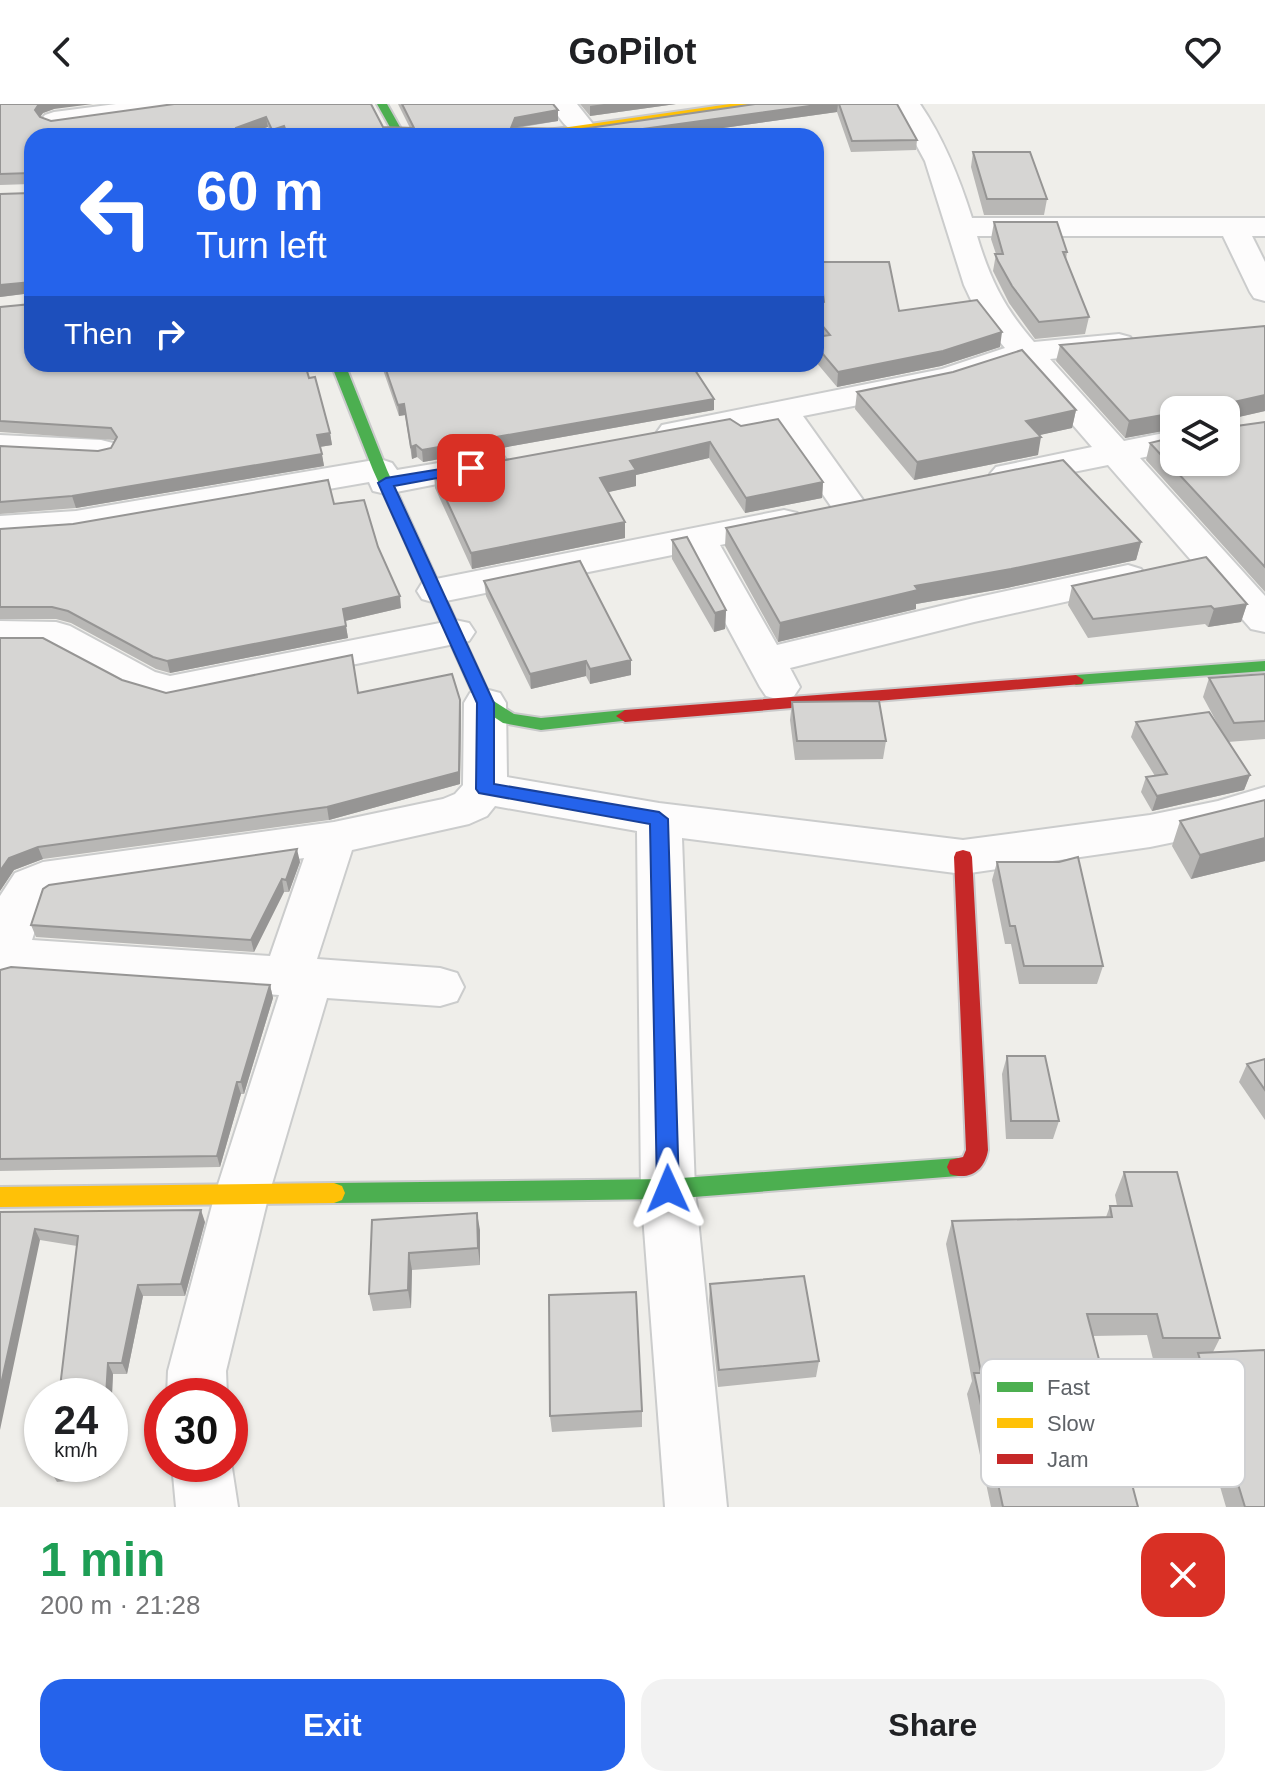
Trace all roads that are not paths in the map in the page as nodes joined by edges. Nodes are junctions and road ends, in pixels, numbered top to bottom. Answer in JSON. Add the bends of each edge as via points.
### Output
{"nodes":[{"id":1,"x":173,"y":104,"type":"edge"},
{"id":2,"x":382,"y":104,"type":"edge"},
{"id":3,"x":563,"y":104,"type":"edge"},
{"id":4,"x":752,"y":104,"type":"edge"},
{"id":5,"x":907,"y":104,"type":"edge"},
{"id":6,"x":54,"y":120,"type":"edge"},
{"id":7,"x":396,"y":128,"type":"edge"},
{"id":8,"x":583,"y":128,"type":"joint"},
{"id":9,"x":961,"y":227,"type":"junction"},
{"id":10,"x":1233,"y":227,"type":"junction"},
{"id":11,"x":1265,"y":227,"type":"edge"},
{"id":12,"x":1265,"y":292,"type":"edge"},
{"id":13,"x":1145,"y":341,"type":"edge"},
{"id":14,"x":1025,"y":352,"type":"junction"},
{"id":15,"x":341,"y":372,"type":"edge"},
{"id":16,"x":782,"y":411,"type":"junction"},
{"id":17,"x":640,"y":439,"type":"edge"},
{"id":18,"x":1160,"y":444,"type":"edge"},
{"id":19,"x":0,"y":445,"type":"edge"},
{"id":20,"x":101,"y":450,"type":"edge"},
{"id":21,"x":1114,"y":452,"type":"junction"},
{"id":22,"x":520,"y":459,"type":"edge"},
{"id":23,"x":383,"y":476,"type":"junction"},
{"id":24,"x":974,"y":481,"type":"edge"},
{"id":25,"x":0,"y":527,"type":"edge"},
{"id":26,"x":698,"y":538,"type":"junction"},
{"id":27,"x":1212,"y":559,"type":"junction"},
{"id":28,"x":436,"y":591,"type":"junction"},
{"id":29,"x":1265,"y":620,"type":"edge"},
{"id":30,"x":455,"y":632,"type":"junction"},
{"id":31,"x":0,"y":634,"type":"edge"},
{"id":32,"x":766,"y":661,"type":"junction"},
{"id":33,"x":1265,"y":666,"type":"edge"},
{"id":34,"x":787,"y":701,"type":"junction"},
{"id":35,"x":485,"y":703,"type":"junction"},
{"id":36,"x":485,"y":789,"type":"junction"},
{"id":37,"x":1265,"y":803,"type":"edge"},
{"id":38,"x":659,"y":819,"type":"junction"},
{"id":39,"x":334,"y":838,"type":"junction"},
{"id":40,"x":963,"y":857,"type":"junction"},
{"id":41,"x":1,"y":959,"type":"edge"},
{"id":42,"x":298,"y":979,"type":"junction"},
{"id":43,"x":440,"y":987,"type":"dead end"},
{"id":44,"x":668,"y":1189,"type":"junction"},
{"id":45,"x":242,"y":1194,"type":"junction"},
{"id":46,"x":0,"y":1197,"type":"edge"},
{"id":47,"x":197,"y":1378,"type":"edge"},
{"id":48,"x":205,"y":1482,"type":"edge"},
{"id":49,"x":207,"y":1507,"type":"edge"},
{"id":50,"x":696,"y":1507,"type":"edge"}],
"edges":[{"from":1,"to":6,"type":"street"},
{"from":2,"to":7,"type":"street"},
{"from":3,"to":8,"type":"street"},
{"from":4,"to":8,"type":"street"},
{"from":5,"to":9,"type":"street","via":[[922,123],[941,166]]},
{"from":9,"to":10,"type":"street"},
{"from":9,"to":14,"type":"street","via":[[972,269],[995,317]]},
{"from":10,"to":11,"type":"street"},
{"from":10,"to":12,"type":"street"},
{"from":13,"to":14,"type":"street"},
{"from":14,"to":16,"type":"street","via":[[949,377]]},
{"from":14,"to":21,"type":"street"},
{"from":15,"to":23,"type":"street"},
{"from":16,"to":17,"type":"street"},
{"from":16,"to":26,"type":"street","via":[[866,504]]},
{"from":18,"to":21,"type":"street"},
{"from":19,"to":20,"type":"street"},
{"from":21,"to":24,"type":"street"},
{"from":21,"to":27,"type":"street"},
{"from":22,"to":23,"type":"street"},
{"from":23,"to":25,"type":"street","via":[[76,522]]},
{"from":23,"to":28,"type":"street"},
{"from":26,"to":28,"type":"street"},
{"from":26,"to":32,"type":"street"},
{"from":27,"to":29,"type":"street"},
{"from":27,"to":32,"type":"street"},
{"from":28,"to":30,"type":"street"},
{"from":30,"to":31,"type":"street","via":[[170,689],[141,681],[56,635]]},
{"from":30,"to":35,"type":"street"},
{"from":32,"to":34,"type":"street"},
{"from":33,"to":34,"type":"street"},
{"from":34,"to":35,"type":"street","via":[[541,724],[509,719]]},
{"from":35,"to":36,"type":"street"},
{"from":36,"to":38,"type":"street"},
{"from":36,"to":39,"type":"street","via":[[471,805],[453,813]]},
{"from":37,"to":40,"type":"street","via":[[1150,831]]},
{"from":38,"to":40,"type":"street"},
{"from":38,"to":44,"type":"street"},
{"from":39,"to":41,"type":"street","via":[[43,879],[24,894]]},
{"from":39,"to":42,"type":"street"},
{"from":40,"to":44,"type":"street","via":[[976,1158],[969,1166]]},
{"from":41,"to":42,"type":"street"},
{"from":42,"to":43,"type":"street"},
{"from":42,"to":45,"type":"street"},
{"from":44,"to":45,"type":"street"},
{"from":44,"to":50,"type":"street"},
{"from":45,"to":46,"type":"street"},
{"from":45,"to":47,"type":"street"},
{"from":48,"to":49,"type":"street"}]}
